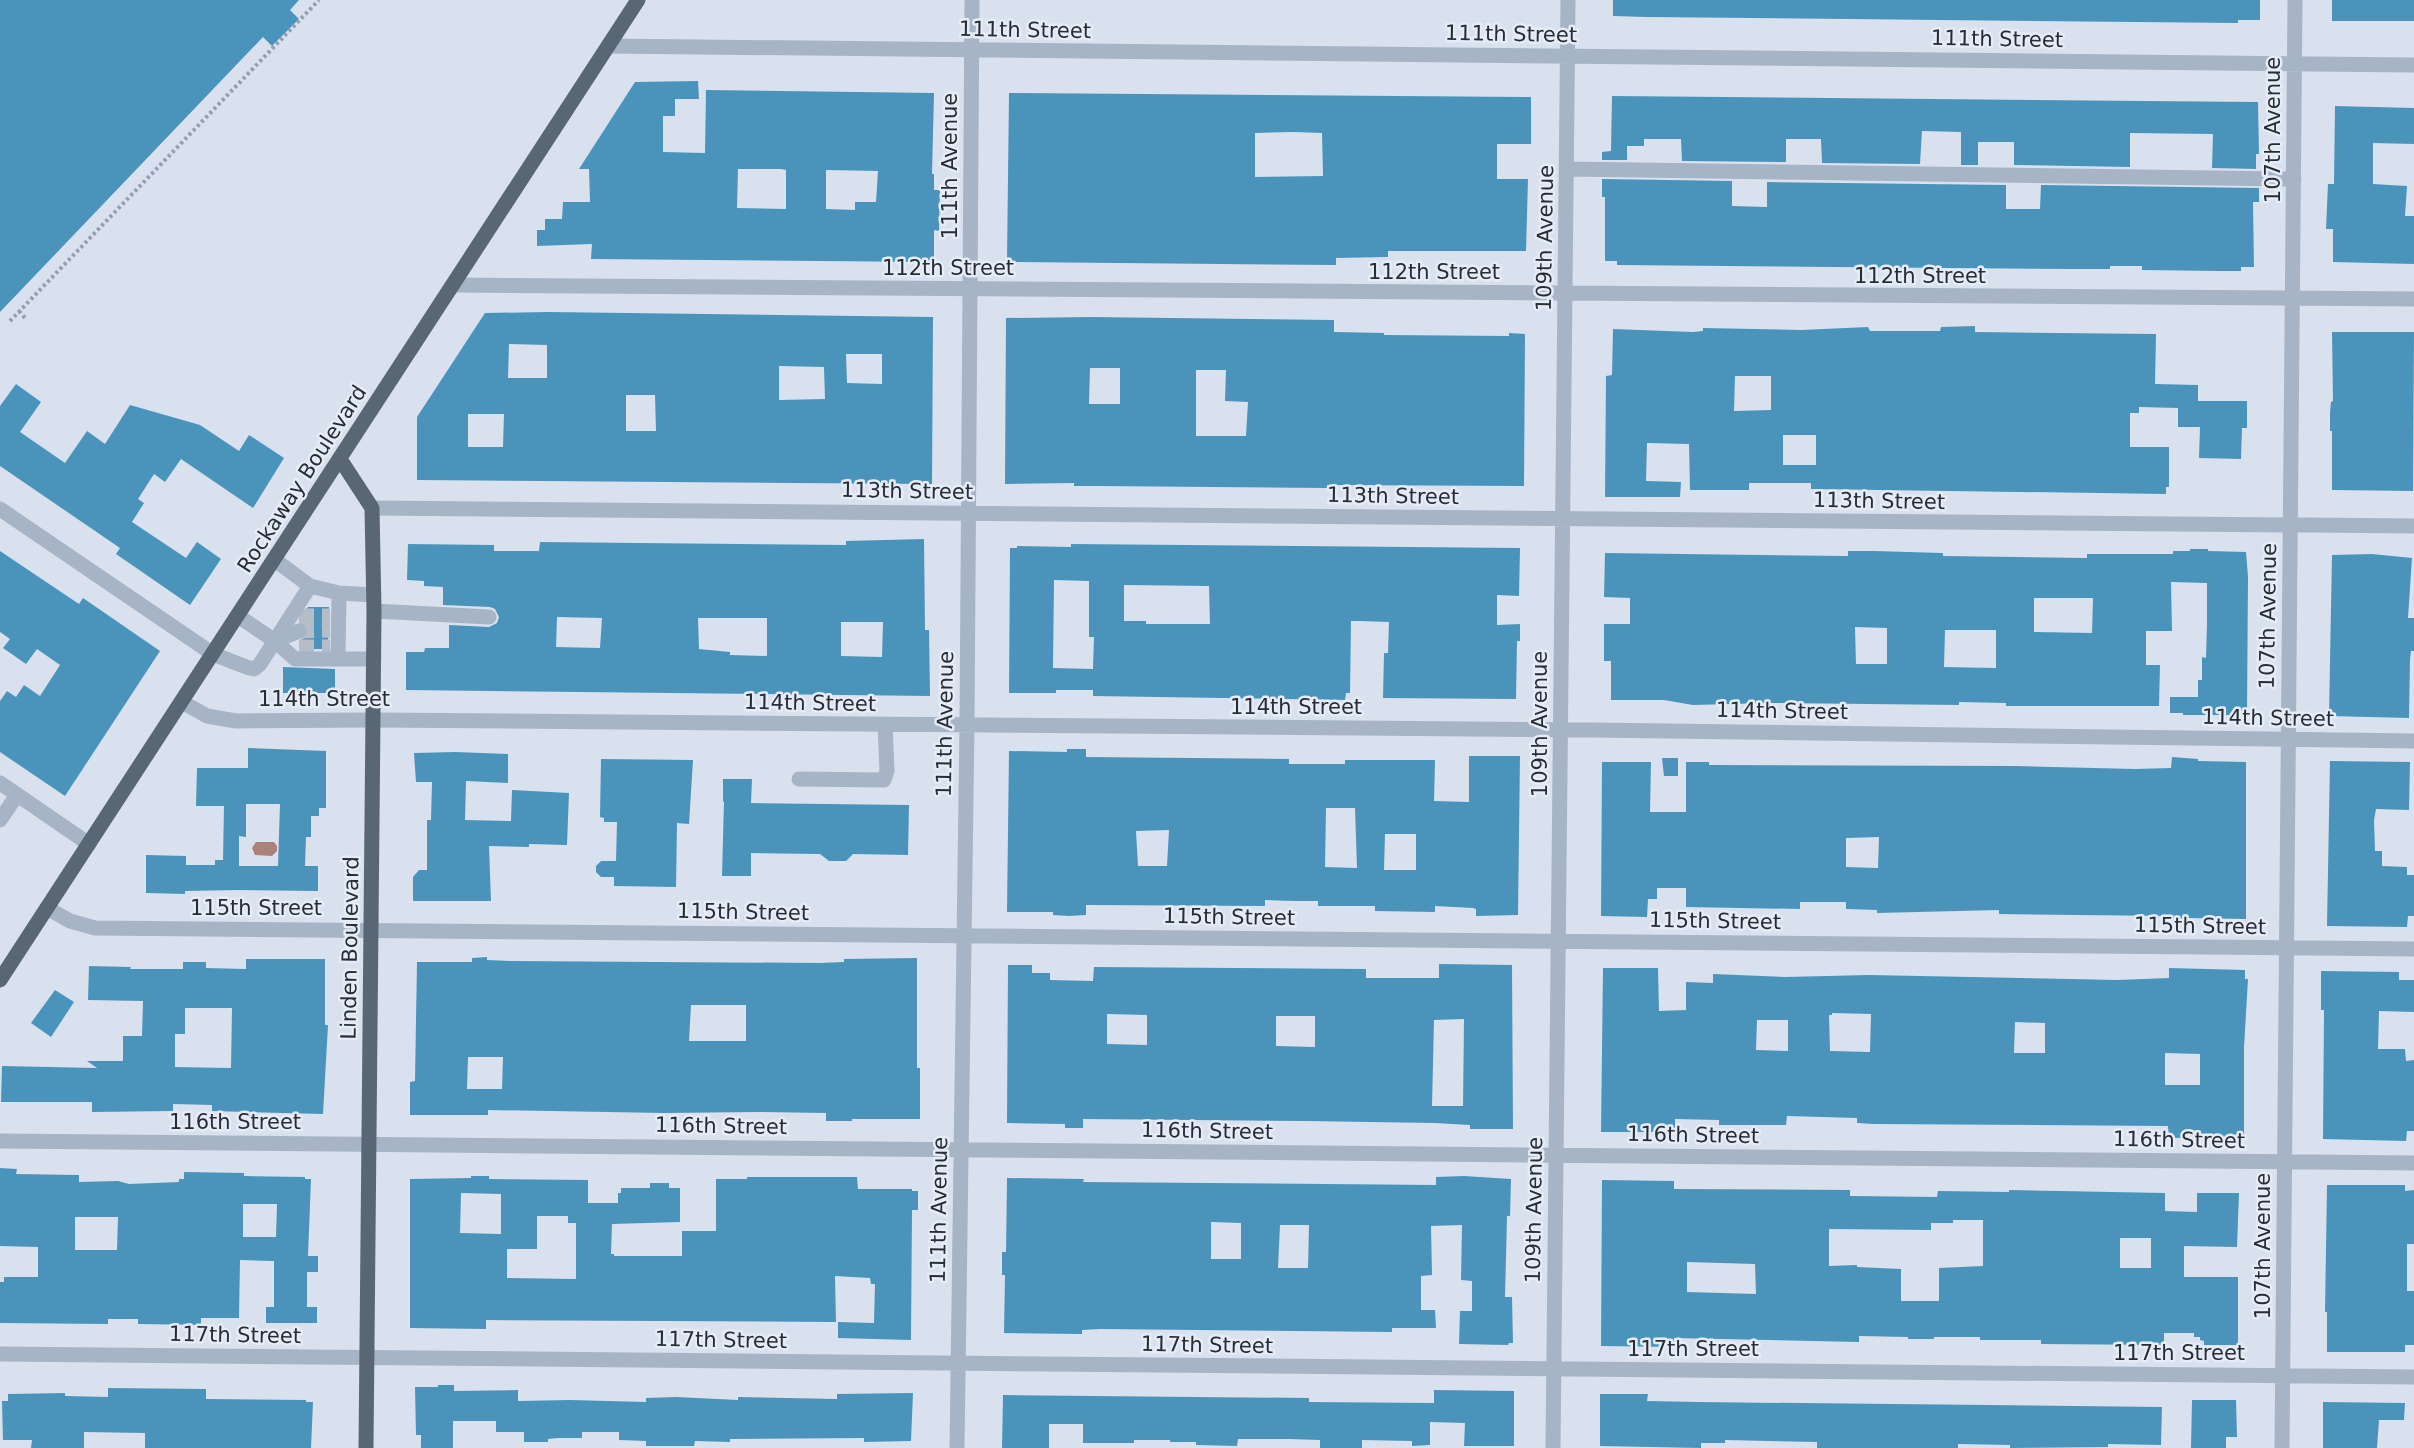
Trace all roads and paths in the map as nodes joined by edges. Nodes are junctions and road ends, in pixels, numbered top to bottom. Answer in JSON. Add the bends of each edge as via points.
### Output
{"nodes":[{"id":1,"x":319,"y":0,"type":"edge"},
{"id":2,"x":638,"y":0,"type":"edge"},
{"id":3,"x":972,"y":0,"type":"edge"},
{"id":4,"x":1568,"y":0,"type":"edge"},
{"id":5,"x":2295,"y":0,"type":"edge"},
{"id":6,"x":608,"y":46,"type":"junction"},
{"id":7,"x":971,"y":50,"type":"junction"},
{"id":8,"x":1568,"y":56,"type":"junction"},
{"id":9,"x":2294,"y":63,"type":"junction"},
{"id":10,"x":2414,"y":65,"type":"edge"},
{"id":11,"x":1567,"y":170,"type":"junction"},
{"id":12,"x":2294,"y":179,"type":"junction"},
{"id":13,"x":453,"y":285,"type":"junction"},
{"id":14,"x":970,"y":290,"type":"junction"},
{"id":15,"x":1566,"y":294,"type":"junction"},
{"id":16,"x":2293,"y":299,"type":"junction"},
{"id":17,"x":2414,"y":299,"type":"edge"},
{"id":18,"x":19,"y":311,"type":"junction"},
{"id":19,"x":26,"y":318,"type":"dead end"},
{"id":20,"x":10,"y":321,"type":"dead end"},
{"id":21,"x":340,"y":459,"type":"junction"},
{"id":22,"x":372,"y":508,"type":"junction"},
{"id":23,"x":0,"y":509,"type":"edge"},
{"id":24,"x":968,"y":513,"type":"junction"},
{"id":25,"x":1562,"y":519,"type":"junction"},
{"id":26,"x":2290,"y":526,"type":"junction"},
{"id":27,"x":2414,"y":526,"type":"edge"},
{"id":28,"x":274,"y":560,"type":"junction"},
{"id":29,"x":310,"y":586,"type":"junction"},
{"id":30,"x":339,"y":594,"type":"junction"},
{"id":31,"x":374,"y":595,"type":"junction"},
{"id":32,"x":374,"y":611,"type":"junction"},
{"id":33,"x":238,"y":616,"type":"junction"},
{"id":34,"x":489,"y":617,"type":"dead end"},
{"id":35,"x":299,"y":624,"type":"tunnel mouth"},
{"id":36,"x":275,"y":641,"type":"junction"},
{"id":37,"x":299,"y":647,"type":"tunnel mouth"},
{"id":38,"x":335,"y":651,"type":"junction"},
{"id":39,"x":213,"y":654,"type":"junction"},
{"id":40,"x":374,"y":659,"type":"junction"},
{"id":41,"x":182,"y":702,"type":"junction"},
{"id":42,"x":373,"y":720,"type":"junction"},
{"id":43,"x":885,"y":724,"type":"junction"},
{"id":44,"x":967,"y":725,"type":"junction"},
{"id":45,"x":1561,"y":729,"type":"junction"},
{"id":46,"x":2287,"y":740,"type":"junction"},
{"id":47,"x":2414,"y":741,"type":"edge"},
{"id":48,"x":799,"y":779,"type":"dead end"},
{"id":49,"x":0,"y":783,"type":"edge"},
{"id":50,"x":17,"y":795,"type":"junction"},
{"id":51,"x":0,"y":820,"type":"edge"},
{"id":52,"x":89,"y":844,"type":"junction"},
{"id":53,"x":47,"y":908,"type":"junction"},
{"id":54,"x":371,"y":930,"type":"junction"},
{"id":55,"x":963,"y":935,"type":"junction"},
{"id":56,"x":1558,"y":941,"type":"junction"},
{"id":57,"x":2286,"y":948,"type":"junction"},
{"id":58,"x":2414,"y":949,"type":"edge"},
{"id":59,"x":0,"y":980,"type":"edge"},
{"id":60,"x":0,"y":1141,"type":"edge"},
{"id":61,"x":369,"y":1144,"type":"junction"},
{"id":62,"x":961,"y":1150,"type":"junction"},
{"id":63,"x":1555,"y":1155,"type":"junction"},
{"id":64,"x":2284,"y":1162,"type":"junction"},
{"id":65,"x":2414,"y":1163,"type":"edge"},
{"id":66,"x":0,"y":1354,"type":"edge"},
{"id":67,"x":367,"y":1358,"type":"junction"},
{"id":68,"x":957,"y":1364,"type":"junction"},
{"id":69,"x":1553,"y":1369,"type":"junction"},
{"id":70,"x":2283,"y":1376,"type":"junction"},
{"id":71,"x":2414,"y":1377,"type":"edge"},
{"id":72,"x":366,"y":1448,"type":"edge"},
{"id":73,"x":957,"y":1448,"type":"edge"},
{"id":74,"x":1553,"y":1448,"type":"edge"},
{"id":75,"x":2282,"y":1448,"type":"edge"}],
"edges":[{"from":1,"to":18,"type":"path"},
{"from":2,"to":6,"type":"main road","name":"Rockaway Boulevard"},
{"from":3,"to":7,"type":"street","name":"111th Avenue"},
{"from":4,"to":8,"type":"street","name":"109th Avenue"},
{"from":5,"to":9,"type":"street","name":"107th Avenue"},
{"from":6,"to":7,"type":"street","name":"111th Street"},
{"from":6,"to":13,"type":"main road","name":"Rockaway Boulevard"},
{"from":7,"to":8,"type":"street","name":"111th Street"},
{"from":7,"to":14,"type":"street","name":"111th Avenue"},
{"from":8,"to":9,"type":"street","name":"111th Street"},
{"from":8,"to":11,"type":"street","name":"109th Avenue"},
{"from":9,"to":10,"type":"street","name":"111th Street"},
{"from":9,"to":12,"type":"street","name":"107th Avenue"},
{"from":11,"to":12,"type":"street"},
{"from":11,"to":15,"type":"street","name":"109th Avenue"},
{"from":12,"to":16,"type":"street","name":"107th Avenue"},
{"from":13,"to":14,"type":"street","name":"112th Street"},
{"from":13,"to":21,"type":"main road","name":"Rockaway Boulevard"},
{"from":14,"to":15,"type":"street","name":"112th Street"},
{"from":14,"to":24,"type":"street","name":"111th Avenue"},
{"from":15,"to":16,"type":"street","name":"112th Street"},
{"from":15,"to":25,"type":"street","name":"109th Avenue"},
{"from":16,"to":17,"type":"street","name":"112th Street"},
{"from":16,"to":26,"type":"street","name":"107th Avenue"},
{"from":18,"to":19,"type":"path"},
{"from":18,"to":20,"type":"path"},
{"from":21,"to":22,"type":"main road"},
{"from":21,"to":28,"type":"main road","name":"Rockaway Boulevard"},
{"from":22,"to":24,"type":"street","name":"113th Street"},
{"from":22,"to":31,"type":"main road","name":"Linden Boulevard"},
{"from":23,"to":39,"type":"street"},
{"from":24,"to":25,"type":"street","name":"113th Street"},
{"from":24,"to":44,"type":"street","name":"111th Avenue"},
{"from":25,"to":26,"type":"street","name":"113th Street"},
{"from":25,"to":45,"type":"street","name":"109th Avenue"},
{"from":26,"to":27,"type":"street","name":"113th Street"},
{"from":26,"to":46,"type":"street","name":"107th Avenue"},
{"from":28,"to":29,"type":"street"},
{"from":28,"to":33,"type":"main road","name":"Rockaway Boulevard"},
{"from":29,"to":30,"type":"street"},
{"from":29,"to":36,"type":"street"},
{"from":30,"to":31,"type":"street"},
{"from":30,"to":38,"type":"street"},
{"from":31,"to":32,"type":"main road","name":"Linden Boulevard"},
{"from":32,"to":34,"type":"street"},
{"from":32,"to":40,"type":"main road","name":"Linden Boulevard"},
{"from":33,"to":36,"type":"street"},
{"from":33,"to":39,"type":"main road","name":"Rockaway Boulevard"},
{"from":35,"to":36,"type":"street"},
{"from":36,"to":37,"type":"street"},
{"from":36,"to":38,"type":"street","via":[[295,659]]},
{"from":36,"to":39,"type":"street","via":[[254,669]]},
{"from":38,"to":40,"type":"street"},
{"from":39,"to":41,"type":"main road","name":"Rockaway Boulevard"},
{"from":40,"to":42,"type":"main road","name":"Linden Boulevard"},
{"from":41,"to":42,"type":"street","name":"114th Street","via":[[207,716],[236,721]]},
{"from":41,"to":52,"type":"main road","name":"Rockaway Boulevard"},
{"from":42,"to":43,"type":"street","name":"114th Street"},
{"from":42,"to":54,"type":"main road","name":"Linden Boulevard"},
{"from":43,"to":44,"type":"street","name":"114th Street"},
{"from":43,"to":48,"type":"street","via":[[884,780]]},
{"from":44,"to":45,"type":"street","name":"114th Street"},
{"from":44,"to":55,"type":"street","name":"111th Avenue"},
{"from":45,"to":46,"type":"street","name":"114th Street"},
{"from":45,"to":56,"type":"street","name":"109th Avenue"},
{"from":46,"to":47,"type":"street","name":"114th Street"},
{"from":46,"to":57,"type":"street","name":"107th Avenue"},
{"from":49,"to":50,"type":"street"},
{"from":50,"to":51,"type":"street"},
{"from":50,"to":52,"type":"street"},
{"from":52,"to":53,"type":"main road","name":"Rockaway Boulevard"},
{"from":53,"to":54,"type":"street","name":"115th Street","via":[[70,921],[95,928]]},
{"from":53,"to":59,"type":"main road","name":"Rockaway Boulevard"},
{"from":54,"to":55,"type":"street","name":"115th Street"},
{"from":54,"to":61,"type":"main road","name":"Linden Boulevard"},
{"from":55,"to":56,"type":"street","name":"115th Street"},
{"from":55,"to":62,"type":"street","name":"111th Avenue"},
{"from":56,"to":57,"type":"street","name":"115th Street"},
{"from":56,"to":63,"type":"street","name":"109th Avenue"},
{"from":57,"to":58,"type":"street","name":"115th Street"},
{"from":57,"to":64,"type":"street","name":"107th Avenue"},
{"from":60,"to":61,"type":"street","name":"116th Street"},
{"from":61,"to":62,"type":"street","name":"116th Street"},
{"from":61,"to":67,"type":"main road","name":"Linden Boulevard"},
{"from":62,"to":63,"type":"street","name":"116th Street"},
{"from":62,"to":68,"type":"street","name":"111th Avenue"},
{"from":63,"to":64,"type":"street","name":"116th Street"},
{"from":63,"to":69,"type":"street","name":"109th Avenue"},
{"from":64,"to":65,"type":"street","name":"116th Street"},
{"from":64,"to":70,"type":"street","name":"107th Avenue"},
{"from":66,"to":67,"type":"street","name":"117th Street"},
{"from":67,"to":68,"type":"street","name":"117th Street"},
{"from":67,"to":72,"type":"main road","name":"Linden Boulevard"},
{"from":68,"to":69,"type":"street","name":"117th Street"},
{"from":68,"to":73,"type":"street","name":"111th Avenue"},
{"from":69,"to":70,"type":"street","name":"117th Street"},
{"from":69,"to":74,"type":"street","name":"109th Avenue"},
{"from":70,"to":71,"type":"street","name":"117th Street"},
{"from":70,"to":75,"type":"street","name":"107th Avenue"}]}
